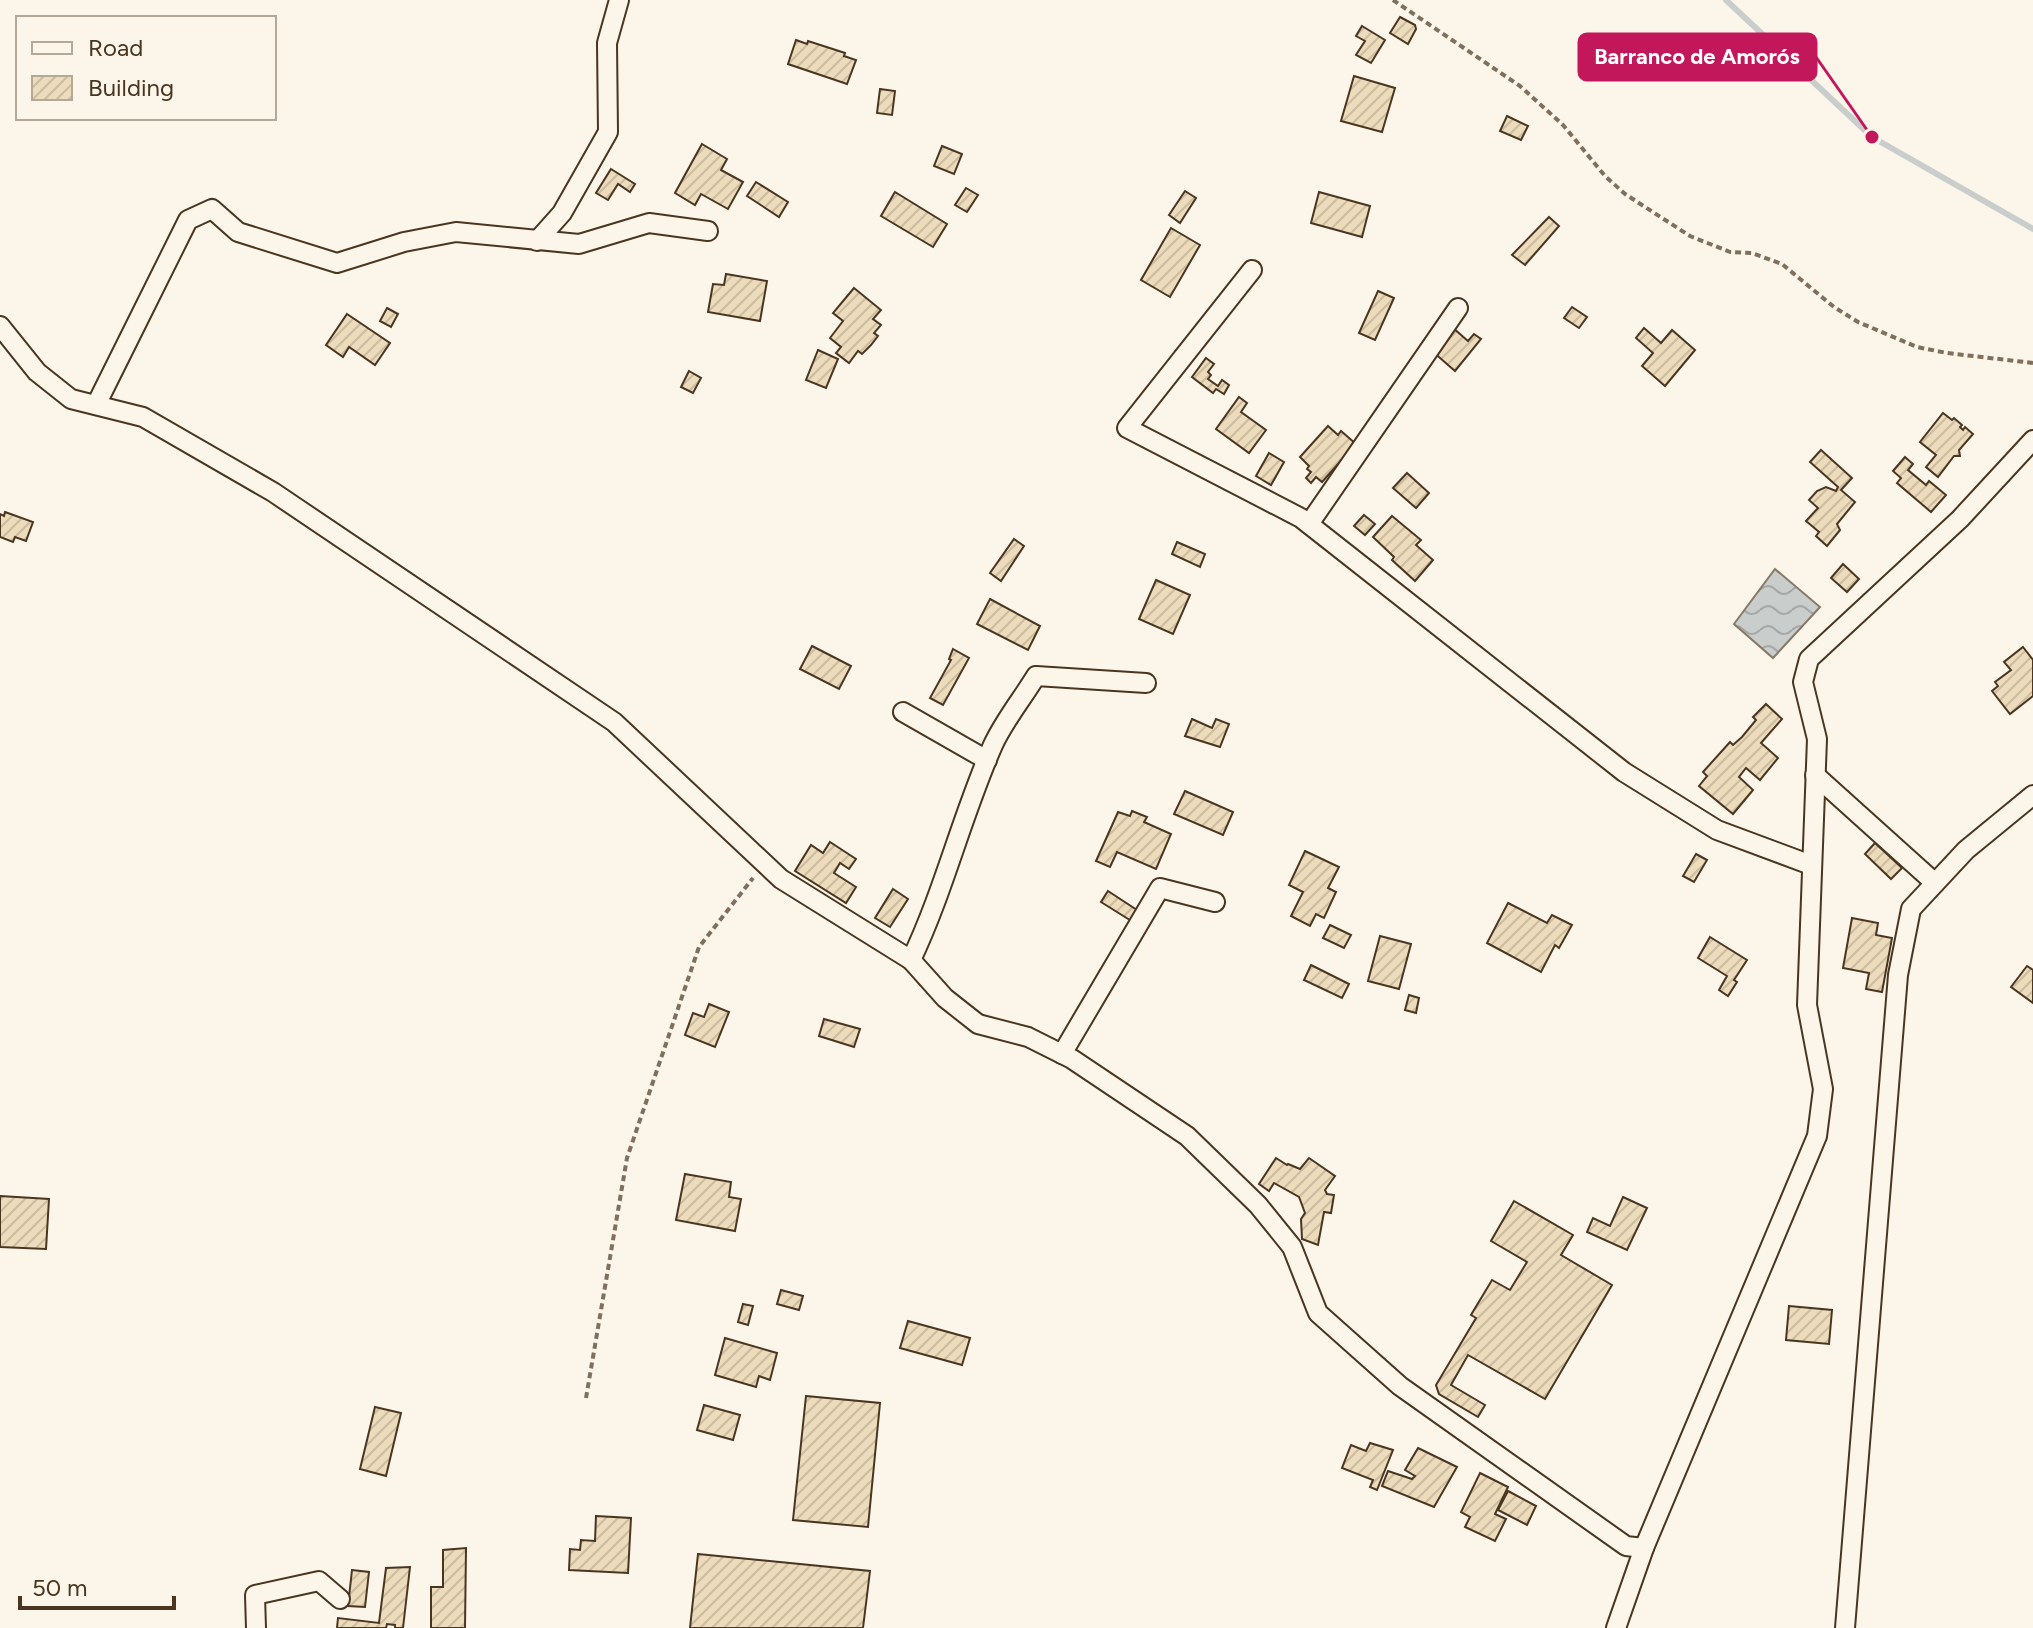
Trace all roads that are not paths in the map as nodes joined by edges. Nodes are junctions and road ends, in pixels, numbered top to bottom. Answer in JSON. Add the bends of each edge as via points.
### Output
{"nodes":[{"id":1,"x":619,"y":0,"type":"edge"},
{"id":2,"x":708,"y":231,"type":"dead end"},
{"id":3,"x":537,"y":241,"type":"junction"},
{"id":4,"x":1252,"y":270,"type":"dead end"},
{"id":5,"x":1458,"y":308,"type":"dead end"},
{"id":6,"x":0,"y":326,"type":"edge"},
{"id":7,"x":96,"y":405,"type":"junction"},
{"id":8,"x":2033,"y":440,"type":"edge"},
{"id":9,"x":1309,"y":524,"type":"junction"},
{"id":10,"x":1146,"y":683,"type":"dead end"},
{"id":11,"x":903,"y":712,"type":"dead end"},
{"id":12,"x":987,"y":760,"type":"junction"},
{"id":13,"x":1815,"y":775,"type":"junction"},
{"id":14,"x":2033,"y":795,"type":"edge"},
{"id":15,"x":1811,"y":865,"type":"junction"},
{"id":16,"x":1935,"y":883,"type":"junction"},
{"id":17,"x":1215,"y":902,"type":"dead end"},
{"id":18,"x":911,"y":960,"type":"junction"},
{"id":19,"x":1062,"y":1054,"type":"junction"},
{"id":20,"x":1644,"y":1548,"type":"junction"},
{"id":21,"x":340,"y":1599,"type":"dead end"},
{"id":22,"x":256,"y":1628,"type":"edge"},
{"id":23,"x":1616,"y":1628,"type":"edge"},
{"id":24,"x":1845,"y":1628,"type":"edge"}],
"edges":[{"from":1,"to":3,"type":"street","via":[[607,43],[608,132],[562,213]]},
{"from":2,"to":3,"type":"street","via":[[649,223],[579,244]]},
{"from":3,"to":7,"type":"street","via":[[456,232],[337,263],[238,232],[212,209],[188,220]]},
{"from":4,"to":9,"type":"street","via":[[1127,428]]},
{"from":5,"to":9,"type":"street"},
{"from":6,"to":7,"type":"street","via":[[37,372],[71,399]]},
{"from":7,"to":18,"type":"street","via":[[143,417],[273,492],[614,722],[781,879]]},
{"from":8,"to":13,"type":"street","via":[[1960,519],[1809,659],[1803,682],[1817,739]]},
{"from":9,"to":15,"type":"street","via":[[1624,772],[1717,830]]},
{"from":10,"to":12,"type":"street","via":[[1036,676]]},
{"from":11,"to":12,"type":"street"},
{"from":12,"to":18,"type":"street"},
{"from":13,"to":15,"type":"street"},
{"from":13,"to":16,"type":"street"},
{"from":14,"to":16,"type":"street"},
{"from":15,"to":20,"type":"street","via":[[1807,1005],[1823,1089],[1817,1136]]},
{"from":16,"to":24,"type":"street","via":[[1911,909],[1898,975]]},
{"from":17,"to":19,"type":"street","via":[[1160,888]]},
{"from":18,"to":19,"type":"street","via":[[978,1024],[1028,1037]]},
{"from":19,"to":20,"type":"street","via":[[1187,1136],[1258,1205],[1292,1247],[1318,1313],[1400,1386],[1626,1546]]},
{"from":20,"to":23,"type":"street"},
{"from":21,"to":22,"type":"street","via":[[319,1581],[255,1595]]}]}
